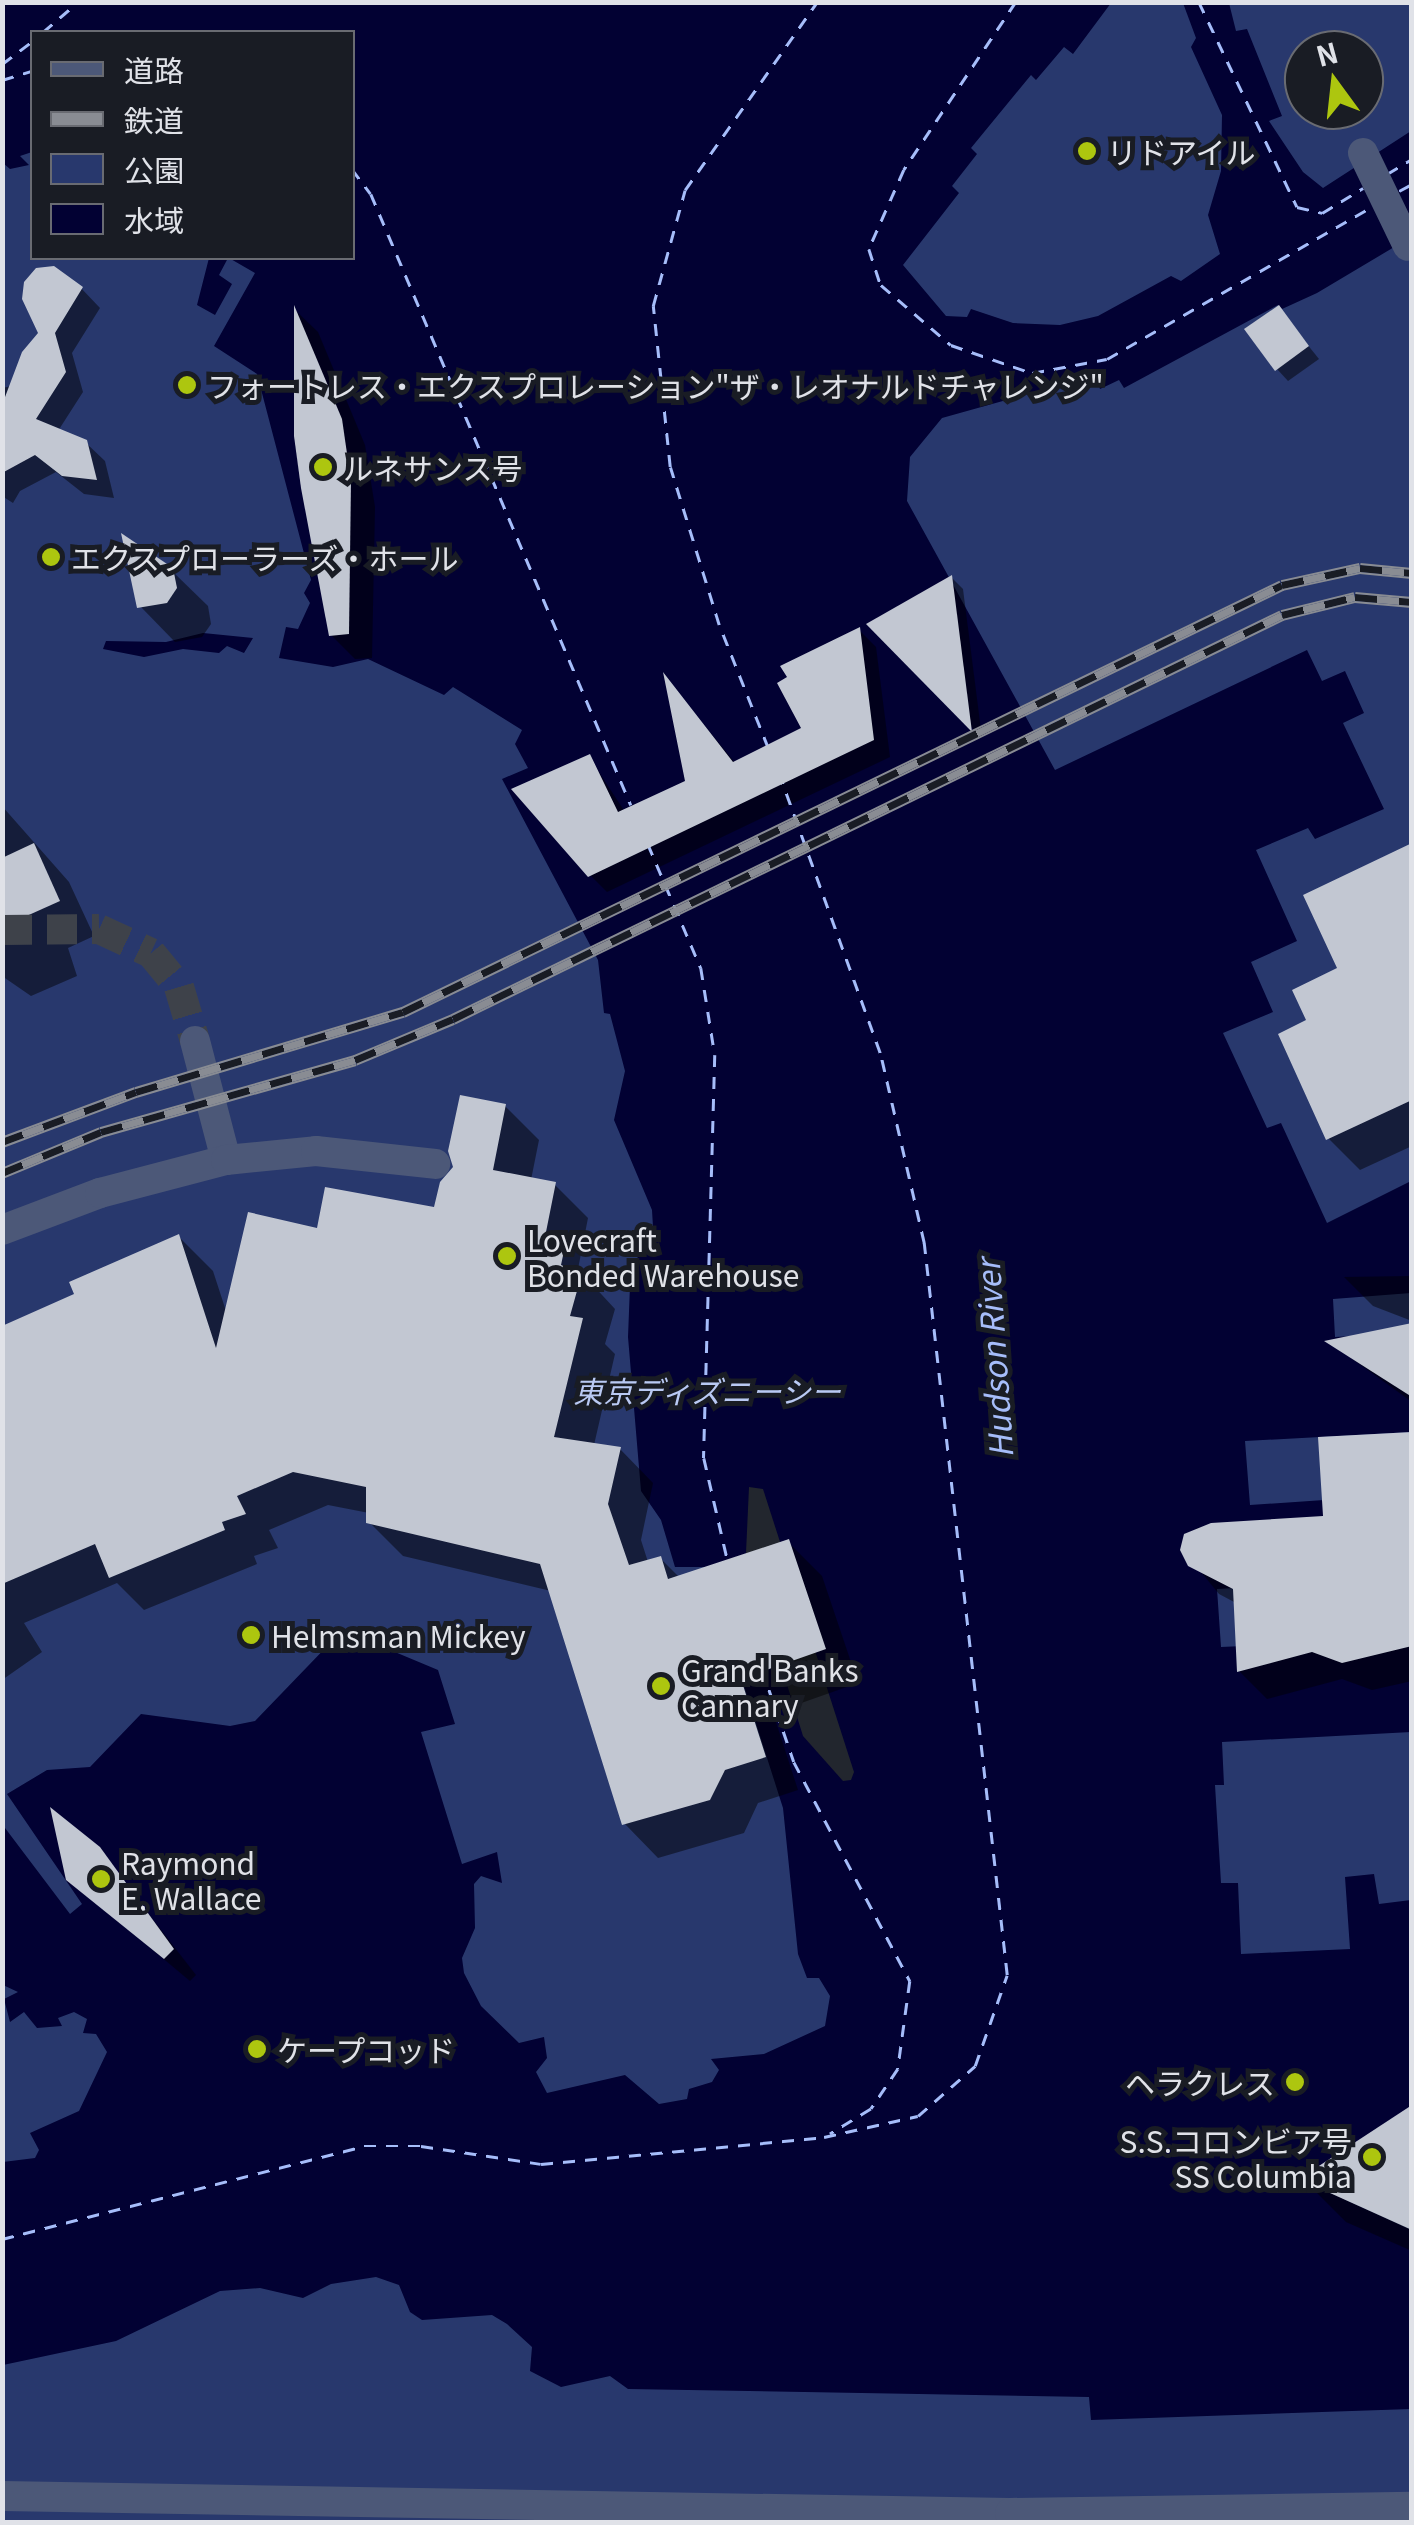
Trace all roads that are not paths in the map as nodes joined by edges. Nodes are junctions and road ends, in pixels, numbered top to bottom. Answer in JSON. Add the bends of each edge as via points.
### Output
{"nodes":[{"id":1,"x":1362,"y":153,"type":"dead end"},
{"id":2,"x":1408,"y":246,"type":"dead end"},
{"id":3,"x":194,"y":1041,"type":"tunnel mouth"},
{"id":4,"x":226,"y":1160,"type":"junction"},
{"id":5,"x":434,"y":1164,"type":"dead end"},
{"id":6,"x":2,"y":1230,"type":"edge"},
{"id":7,"x":2,"y":2496,"type":"edge"},
{"id":8,"x":1412,"y":2507,"type":"edge"}],
"edges":[{"from":1,"to":2,"type":"street"},
{"from":3,"to":4,"type":"street"},
{"from":4,"to":5,"type":"street","via":[[316,1151]]},
{"from":4,"to":6,"type":"street","via":[[100,1193]]},
{"from":7,"to":8,"type":"street","via":[[1010,2513]]}]}
